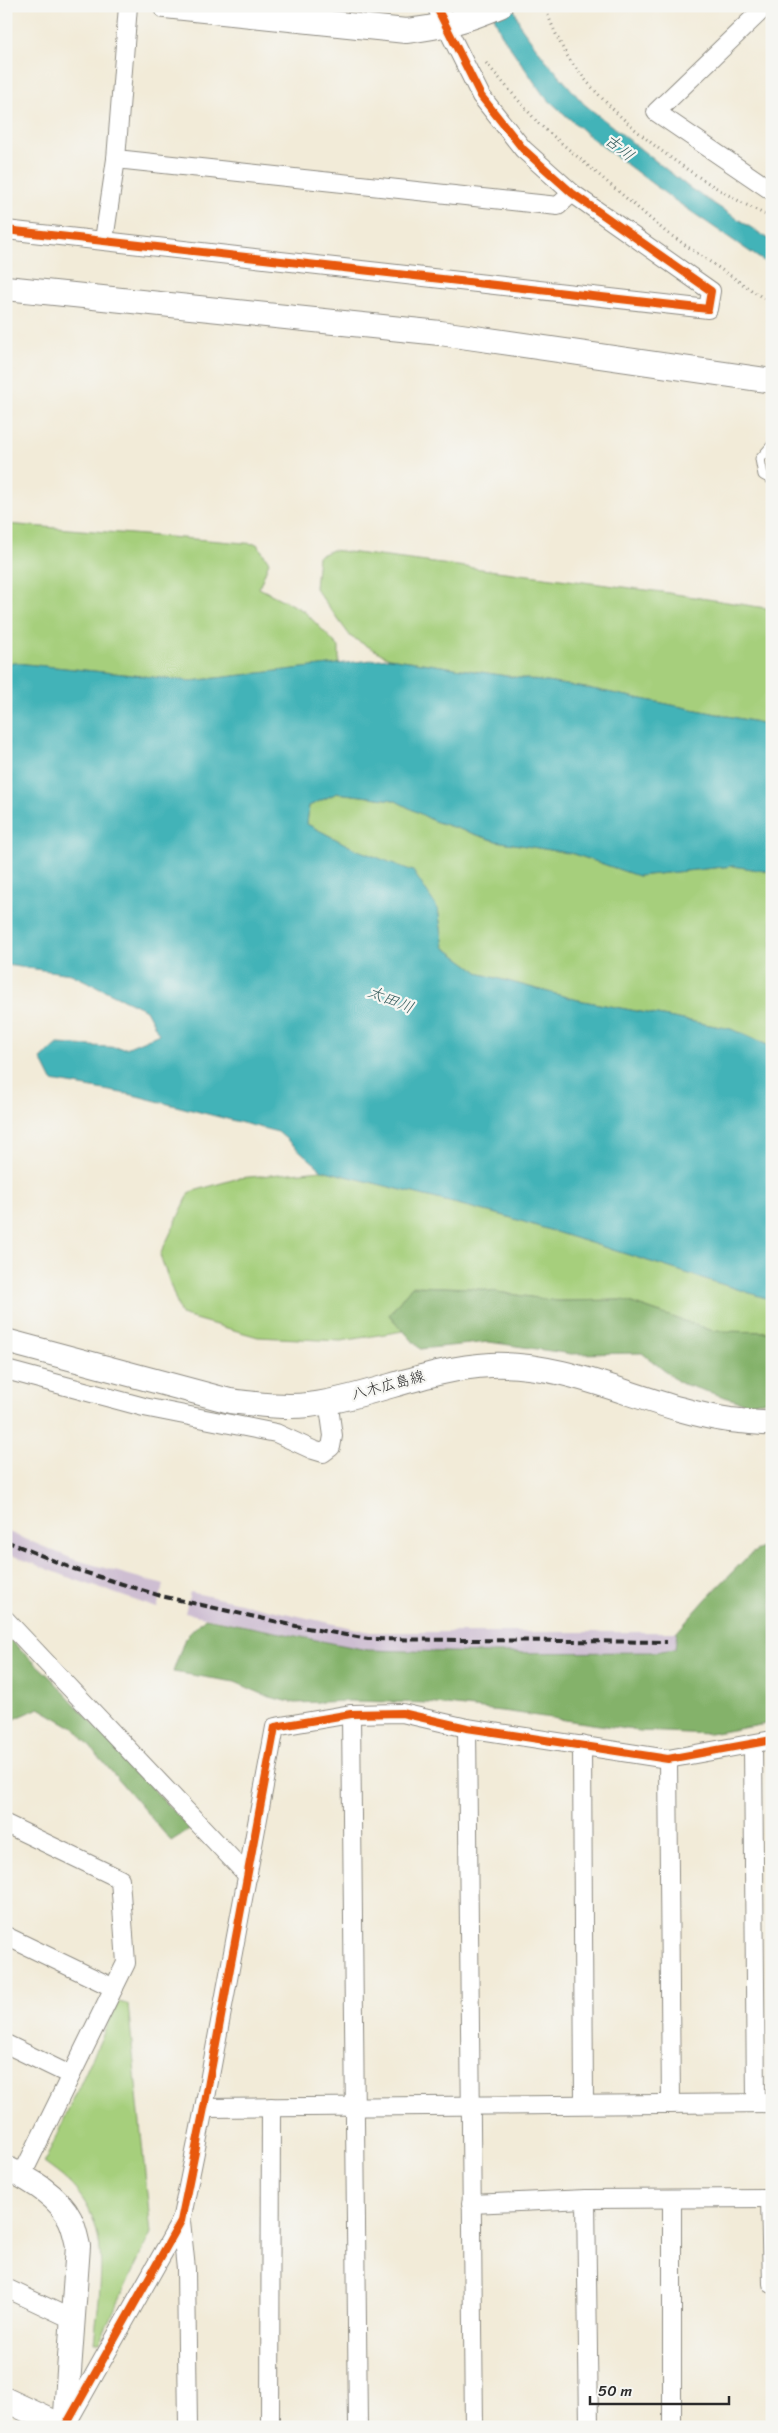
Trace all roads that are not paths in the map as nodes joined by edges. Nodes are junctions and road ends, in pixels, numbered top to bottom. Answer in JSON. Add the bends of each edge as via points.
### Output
{"nodes":[{"id":1,"x":128,"y":6,"type":"edge"},
{"id":2,"x":165,"y":6,"type":"edge"},
{"id":3,"x":500,"y":6,"type":"edge"},
{"id":4,"x":766,"y":6,"type":"edge"},
{"id":5,"x":449,"y":18,"type":"edge"},
{"id":6,"x":116,"y":159,"type":"junction"},
{"id":7,"x":772,"y":191,"type":"edge"},
{"id":8,"x":572,"y":193,"type":"junction"},
{"id":9,"x":6,"y":230,"type":"edge"},
{"id":10,"x":104,"y":240,"type":"junction"},
{"id":11,"x":6,"y":288,"type":"edge"},
{"id":12,"x":772,"y":381,"type":"edge"},
{"id":13,"x":772,"y":445,"type":"edge"},
{"id":14,"x":772,"y":480,"type":"edge"},
{"id":15,"x":6,"y":1341,"type":"edge"},
{"id":16,"x":6,"y":1370,"type":"edge"},
{"id":17,"x":328,"y":1400,"type":"junction"},
{"id":18,"x":772,"y":1423,"type":"edge"},
{"id":19,"x":6,"y":1620,"type":"edge"},
{"id":20,"x":351,"y":1714,"type":"junction"},
{"id":21,"x":467,"y":1728,"type":"junction"},
{"id":22,"x":772,"y":1740,"type":"edge"},
{"id":23,"x":753,"y":1744,"type":"junction"},
{"id":24,"x":582,"y":1745,"type":"junction"},
{"id":25,"x":668,"y":1759,"type":"junction"},
{"id":26,"x":6,"y":1824,"type":"edge"},
{"id":27,"x":248,"y":1876,"type":"junction"},
{"id":28,"x":6,"y":1936,"type":"edge"},
{"id":29,"x":114,"y":1988,"type":"junction"},
{"id":30,"x":6,"y":2044,"type":"edge"},
{"id":31,"x":70,"y":2075,"type":"junction"},
{"id":32,"x":764,"y":2103,"type":"edge"},
{"id":33,"x":584,"y":2104,"type":"junction"},
{"id":34,"x":671,"y":2104,"type":"junction"},
{"id":35,"x":470,"y":2105,"type":"junction"},
{"id":36,"x":271,"y":2107,"type":"junction"},
{"id":37,"x":355,"y":2107,"type":"junction"},
{"id":38,"x":204,"y":2108,"type":"junction"},
{"id":39,"x":14,"y":2172,"type":"edge"},
{"id":40,"x":771,"y":2198,"type":"edge"},
{"id":41,"x":586,"y":2199,"type":"junction"},
{"id":42,"x":672,"y":2199,"type":"junction"},
{"id":43,"x":471,"y":2204,"type":"junction"},
{"id":44,"x":180,"y":2221,"type":"junction"},
{"id":45,"x":772,"y":2284,"type":"edge"},
{"id":46,"x":6,"y":2288,"type":"edge"},
{"id":47,"x":74,"y":2320,"type":"junction"},
{"id":48,"x":6,"y":2400,"type":"edge"},
{"id":49,"x":64,"y":2427,"type":"edge"},
{"id":50,"x":188,"y":2427,"type":"edge"},
{"id":51,"x":270,"y":2427,"type":"edge"},
{"id":52,"x":358,"y":2427,"type":"edge"},
{"id":53,"x":474,"y":2427,"type":"edge"},
{"id":54,"x":589,"y":2427,"type":"edge"},
{"id":55,"x":672,"y":2427,"type":"edge"}],
"edges":[{"from":1,"to":6,"type":"street"},
{"from":2,"to":5,"type":"street","via":[[406,31]]},
{"from":3,"to":5,"type":"street"},
{"from":4,"to":7,"type":"street","via":[[656,112]]},
{"from":5,"to":8,"type":"street","via":[[481,96],[523,149]]},
{"from":6,"to":8,"type":"street","via":[[558,206]]},
{"from":6,"to":10,"type":"street"},
{"from":8,"to":10,"type":"street","via":[[711,290],[708,309]]},
{"from":9,"to":10,"type":"street"},
{"from":11,"to":12,"type":"street","via":[[440,333]]},
{"from":13,"to":14,"type":"lane","via":[[760,459],[763,475]]},
{"from":15,"to":17,"type":"street","name":"八木広島線","via":[[230,1401],[265,1406],[309,1405]]},
{"from":16,"to":17,"type":"street","via":[[144,1407],[276,1433],[323,1453],[331,1447],[333,1436]]},
{"from":17,"to":18,"type":"street","name":"八木広島線","via":[[440,1372],[491,1365],[557,1372],[698,1415]]},
{"from":19,"to":27,"type":"street"},
{"from":20,"to":21,"type":"street","via":[[402,1713]]},
{"from":20,"to":27,"type":"street","via":[[274,1727]]},
{"from":20,"to":37,"type":"street"},
{"from":21,"to":24,"type":"street"},
{"from":21,"to":35,"type":"street"},
{"from":22,"to":23,"type":"street"},
{"from":23,"to":25,"type":"street"},
{"from":23,"to":32,"type":"street"},
{"from":24,"to":25,"type":"street"},
{"from":24,"to":33,"type":"street"},
{"from":25,"to":34,"type":"street"},
{"from":26,"to":29,"type":"street","via":[[120,1878],[126,1962]]},
{"from":27,"to":38,"type":"street"},
{"from":28,"to":29,"type":"street"},
{"from":29,"to":31,"type":"street"},
{"from":30,"to":31,"type":"street"},
{"from":31,"to":39,"type":"street"},
{"from":32,"to":34,"type":"street"},
{"from":33,"to":34,"type":"street"},
{"from":33,"to":35,"type":"street"},
{"from":35,"to":37,"type":"street"},
{"from":35,"to":43,"type":"street"},
{"from":36,"to":37,"type":"street"},
{"from":36,"to":38,"type":"street"},
{"from":36,"to":51,"type":"street"},
{"from":37,"to":52,"type":"street"},
{"from":38,"to":44,"type":"street"},
{"from":39,"to":47,"type":"street","via":[[51,2195],[70,2218],[78,2246]]},
{"from":40,"to":42,"type":"street"},
{"from":40,"to":45,"type":"street"},
{"from":41,"to":42,"type":"street"},
{"from":41,"to":43,"type":"street"},
{"from":41,"to":54,"type":"street"},
{"from":42,"to":55,"type":"street"},
{"from":43,"to":53,"type":"street"},
{"from":44,"to":49,"type":"street"},
{"from":44,"to":50,"type":"street","via":[[186,2269]]},
{"from":46,"to":47,"type":"street"},
{"from":47,"to":49,"type":"street"},
{"from":48,"to":49,"type":"street"}]}
